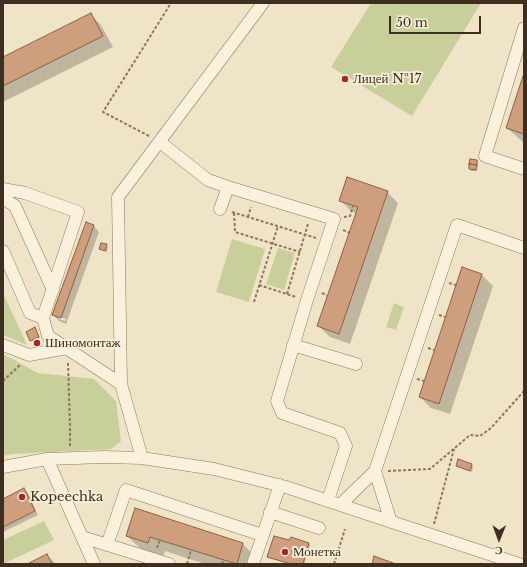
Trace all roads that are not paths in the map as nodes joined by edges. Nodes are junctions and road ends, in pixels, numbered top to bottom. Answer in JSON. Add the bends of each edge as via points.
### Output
{"nodes":[{"id":1,"x":263,"y":3,"type":"edge"},
{"id":2,"x":524,"y":28,"type":"edge"},
{"id":3,"x":160,"y":142,"type":"junction"},
{"id":4,"x":524,"y":169,"type":"edge"},
{"id":5,"x":228,"y":187,"type":"junction"},
{"id":6,"x":3,"y":189,"type":"edge"},
{"id":7,"x":3,"y":198,"type":"edge"},
{"id":8,"x":220,"y":209,"type":"road end"},
{"id":9,"x":524,"y":248,"type":"edge"},
{"id":10,"x":3,"y":251,"type":"edge"},
{"id":11,"x":52,"y":290,"type":"junction"},
{"id":12,"x":43,"y":318,"type":"junction"},
{"id":13,"x":3,"y":345,"type":"edge"},
{"id":14,"x":293,"y":345,"type":"junction"},
{"id":15,"x":67,"y":348,"type":"junction"},
{"id":16,"x":356,"y":364,"type":"dead end"},
{"id":17,"x":122,"y":384,"type":"junction"},
{"id":18,"x":142,"y":458,"type":"junction"},
{"id":19,"x":47,"y":459,"type":"junction"},
{"id":20,"x":3,"y":468,"type":"edge"},
{"id":21,"x":375,"y":471,"type":"junction"},
{"id":22,"x":280,"y":485,"type":"junction"},
{"id":23,"x":328,"y":500,"type":"junction"},
{"id":24,"x":341,"y":504,"type":"junction"},
{"id":25,"x":270,"y":512,"type":"junction"},
{"id":26,"x":391,"y":522,"type":"junction"},
{"id":27,"x":318,"y":528,"type":"dead end"},
{"id":28,"x":262,"y":535,"type":"junction"},
{"id":29,"x":82,"y":537,"type":"junction"},
{"id":30,"x":107,"y":545,"type":"junction"},
{"id":31,"x":94,"y":564,"type":"edge"},
{"id":32,"x":169,"y":564,"type":"edge"},
{"id":33,"x":253,"y":564,"type":"edge"},
{"id":34,"x":519,"y":564,"type":"edge"}],
"edges":[{"from":1,"to":3,"type":"street"},
{"from":2,"to":4,"type":"street","via":[[485,156]]},
{"from":3,"to":5,"type":"street","via":[[208,180]]},
{"from":3,"to":17,"type":"street","via":[[118,197]]},
{"from":5,"to":8,"type":"street"},
{"from":5,"to":14,"type":"street","via":[[334,219]]},
{"from":6,"to":11,"type":"street","via":[[25,193],[78,212]]},
{"from":7,"to":11,"type":"street","via":[[15,206]]},
{"from":9,"to":21,"type":"street","via":[[457,224]]},
{"from":10,"to":12,"type":"street","via":[[30,313]]},
{"from":11,"to":12,"type":"street"},
{"from":12,"to":15,"type":"street","via":[[48,336]]},
{"from":13,"to":15,"type":"street","via":[[29,355]]},
{"from":14,"to":16,"type":"street"},
{"from":14,"to":23,"type":"street","via":[[277,401],[282,413],[340,433],[346,446]]},
{"from":15,"to":17,"type":"street"},
{"from":17,"to":18,"type":"street"},
{"from":18,"to":19,"type":"street"},
{"from":18,"to":22,"type":"street","via":[[214,469]]},
{"from":19,"to":20,"type":"street"},
{"from":19,"to":29,"type":"street"},
{"from":21,"to":24,"type":"street"},
{"from":21,"to":26,"type":"street"},
{"from":22,"to":23,"type":"street"},
{"from":22,"to":25,"type":"street"},
{"from":23,"to":24,"type":"street"},
{"from":24,"to":26,"type":"street"},
{"from":25,"to":27,"type":"street"},
{"from":25,"to":28,"type":"street"},
{"from":26,"to":34,"type":"street"},
{"from":28,"to":30,"type":"street","via":[[126,490]]},
{"from":28,"to":33,"type":"street"},
{"from":29,"to":30,"type":"street"},
{"from":29,"to":31,"type":"street"},
{"from":30,"to":32,"type":"street"}]}
